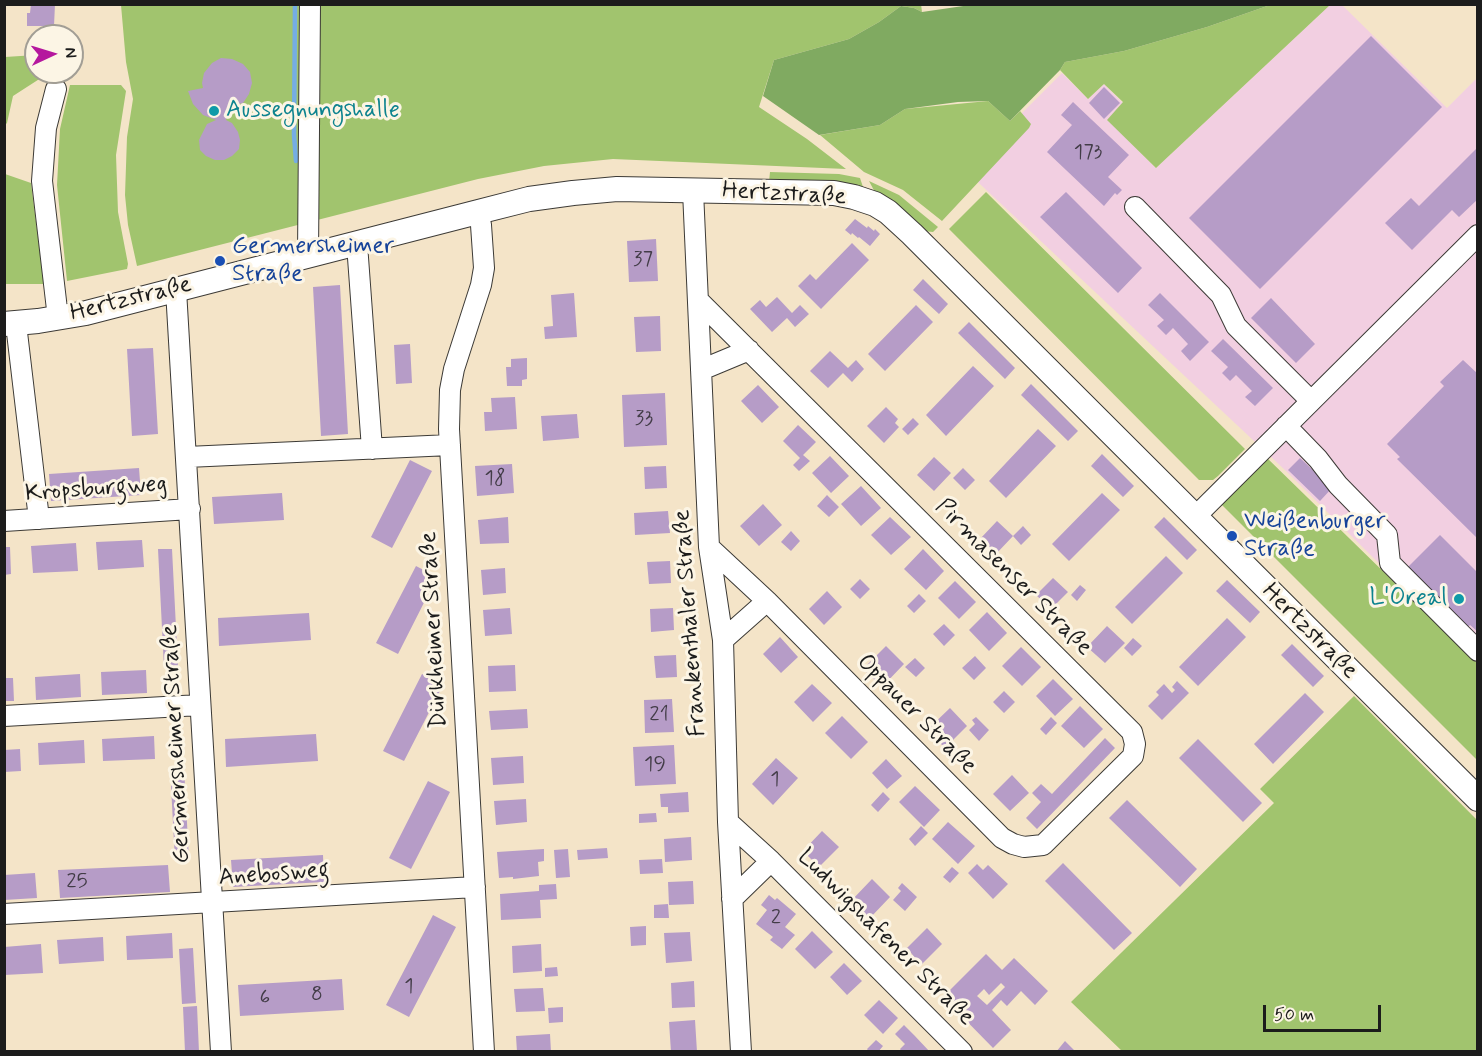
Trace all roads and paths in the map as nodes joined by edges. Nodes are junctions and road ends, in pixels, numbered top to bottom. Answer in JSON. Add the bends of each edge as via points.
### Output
{"nodes":[{"id":1,"x":310,"y":4,"type":"edge"},
{"id":2,"x":56,"y":89,"type":"dead end"},
{"id":3,"x":693,"y":191,"type":"junction"},
{"id":4,"x":1135,"y":207,"type":"dead end"},
{"id":5,"x":478,"y":212,"type":"junction"},
{"id":6,"x":1478,"y":235,"type":"edge"},
{"id":7,"x":357,"y":244,"type":"junction"},
{"id":8,"x":308,"y":256,"type":"junction"},
{"id":9,"x":176,"y":290,"type":"junction"},
{"id":10,"x":698,"y":300,"type":"junction"},
{"id":11,"x":58,"y":318,"type":"junction"},
{"id":12,"x":10,"y":324,"type":"edge"},
{"id":13,"x":749,"y":350,"type":"junction"},
{"id":14,"x":701,"y":370,"type":"junction"},
{"id":15,"x":1311,"y":401,"type":"junction"},
{"id":16,"x":1286,"y":426,"type":"junction"},
{"id":17,"x":450,"y":446,"type":"junction"},
{"id":18,"x":372,"y":449,"type":"junction"},
{"id":19,"x":188,"y":457,"type":"junction"},
{"id":20,"x":190,"y":509,"type":"junction"},
{"id":21,"x":1195,"y":517,"type":"junction"},
{"id":22,"x":39,"y":519,"type":"junction"},
{"id":23,"x":4,"y":521,"type":"edge"},
{"id":24,"x":708,"y":547,"type":"junction"},
{"id":25,"x":766,"y":601,"type":"junction"},
{"id":26,"x":723,"y":640,"type":"junction"},
{"id":27,"x":1478,"y":651,"type":"edge"},
{"id":28,"x":200,"y":705,"type":"junction"},
{"id":29,"x":4,"y":716,"type":"edge"},
{"id":30,"x":1478,"y":799,"type":"edge"},
{"id":31,"x":728,"y":822,"type":"junction"},
{"id":32,"x":1038,"y":846,"type":"joint"},
{"id":33,"x":771,"y":861,"type":"junction"},
{"id":34,"x":475,"y":888,"type":"junction"},
{"id":35,"x":732,"y":899,"type":"junction"},
{"id":36,"x":212,"y":904,"type":"junction"},
{"id":37,"x":4,"y":914,"type":"edge"},
{"id":38,"x":221,"y":1052,"type":"edge"},
{"id":39,"x":484,"y":1052,"type":"edge"},
{"id":40,"x":741,"y":1052,"type":"edge"},
{"id":41,"x":962,"y":1052,"type":"edge"}],
"edges":[{"from":1,"to":8,"type":"street"},
{"from":2,"to":11,"type":"street","via":[[46,128],[42,181]]},
{"from":3,"to":5,"type":"main road","name":"Hertzstraße","via":[[573,192]]},
{"from":3,"to":10,"type":"street","name":"Frankenthaler Straße"},
{"from":3,"to":21,"type":"main road","name":"Hertzstraße","via":[[834,193],[875,204],[888,212]]},
{"from":4,"to":15,"type":"street","via":[[1221,295],[1236,326]]},
{"from":5,"to":7,"type":"main road","name":"Hertzstraße"},
{"from":5,"to":17,"type":"street","name":"Dürkheimer Straße","via":[[484,268],[454,369]]},
{"from":6,"to":15,"type":"street"},
{"from":7,"to":8,"type":"main road","name":"Hertzstraße"},
{"from":7,"to":18,"type":"street"},
{"from":8,"to":9,"type":"main road","name":"Hertzstraße"},
{"from":9,"to":11,"type":"main road","name":"Hertzstraße"},
{"from":9,"to":19,"type":"street","name":"Germersheimer Straße"},
{"from":10,"to":13,"type":"street","name":"Pirmasenser Straße"},
{"from":10,"to":14,"type":"street","name":"Frankenthaler Straße"},
{"from":11,"to":12,"type":"main road","name":"Hertzstraße"},
{"from":12,"to":22,"type":"street"},
{"from":13,"to":14,"type":"street"},
{"from":13,"to":32,"type":"street","name":"Pirmasenser Straße","via":[[1132,732],[1133,756],[1047,842]]},
{"from":14,"to":24,"type":"street","name":"Frankenthaler Straße"},
{"from":15,"to":16,"type":"street"},
{"from":16,"to":21,"type":"street"},
{"from":16,"to":27,"type":"street","via":[[1387,535],[1390,563]]},
{"from":17,"to":18,"type":"street"},
{"from":17,"to":34,"type":"street","name":"Dürkheimer Straße"},
{"from":18,"to":19,"type":"street"},
{"from":19,"to":20,"type":"street","name":"Germersheimer Straße"},
{"from":20,"to":22,"type":"street","name":"Kropsburgweg"},
{"from":20,"to":28,"type":"street","name":"Germersheimer Straße"},
{"from":21,"to":30,"type":"main road","name":"Hertzstraße"},
{"from":22,"to":23,"type":"street","name":"Kropsburgweg"},
{"from":24,"to":25,"type":"street","name":"Oppauer Straße"},
{"from":24,"to":26,"type":"street","name":"Frankenthaler Straße"},
{"from":25,"to":26,"type":"street"},
{"from":25,"to":32,"type":"street","name":"Oppauer Straße","via":[[1002,838],[1024,847]]},
{"from":26,"to":31,"type":"street","name":"Frankenthaler Straße"},
{"from":28,"to":29,"type":"street"},
{"from":28,"to":36,"type":"street","name":"Germersheimer Straße"},
{"from":31,"to":33,"type":"street","name":"Ludwigshafener Straße"},
{"from":31,"to":35,"type":"street","name":"Frankenthaler Straße"},
{"from":33,"to":35,"type":"street","name":"Ludwigshafener Straße"},
{"from":33,"to":41,"type":"street","name":"Ludwigshafener Straße"},
{"from":34,"to":36,"type":"street","name":"Anebosweg"},
{"from":34,"to":39,"type":"street","name":"Dürkheimer Straße"},
{"from":35,"to":40,"type":"street","name":"Frankenthaler Straße"},
{"from":36,"to":37,"type":"street","name":"Anebosweg"},
{"from":36,"to":38,"type":"street","name":"Germersheimer Straße"}]}
